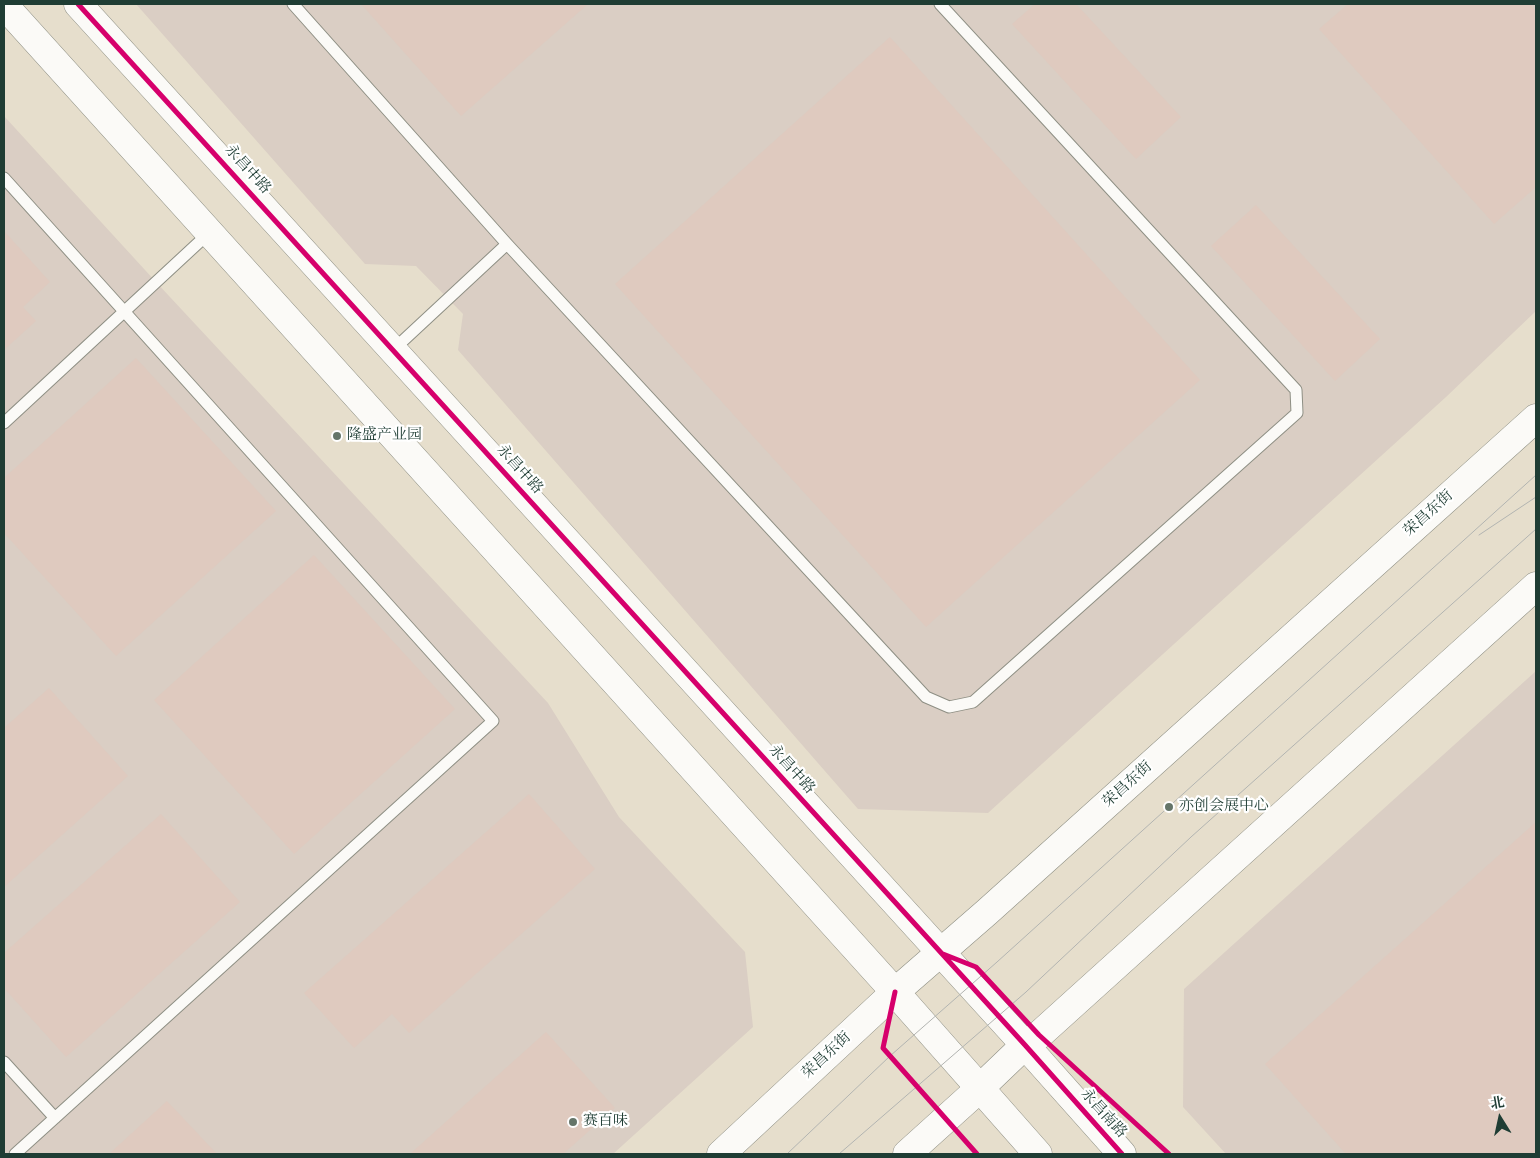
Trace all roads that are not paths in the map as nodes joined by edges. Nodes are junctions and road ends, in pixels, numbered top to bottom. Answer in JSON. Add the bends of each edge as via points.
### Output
{"nodes":[{"id":1,"x":78,"y":4,"type":"edge"},
{"id":2,"x":293,"y":4,"type":"edge"},
{"id":3,"x":940,"y":4,"type":"edge"},
{"id":4,"x":4,"y":6,"type":"edge"},
{"id":5,"x":4,"y":178,"type":"edge"},
{"id":6,"x":209,"y":233,"type":"junction"},
{"id":7,"x":507,"y":244,"type":"junction"},
{"id":8,"x":124,"y":312,"type":"junction"},
{"id":9,"x":393,"y":350,"type":"junction"},
{"id":10,"x":1536,"y":418,"type":"edge"},
{"id":11,"x":4,"y":423,"type":"edge"},
{"id":12,"x":1536,"y":586,"type":"edge"},
{"id":13,"x":940,"y":954,"type":"junction"},
{"id":14,"x":895,"y":992,"type":"junction"},
{"id":15,"x":1025,"y":1045,"type":"junction"},
{"id":16,"x":4,"y":1062,"type":"edge"},
{"id":17,"x":979,"y":1089,"type":"junction"},
{"id":18,"x":55,"y":1118,"type":"junction"},
{"id":19,"x":15,"y":1154,"type":"edge"},
{"id":20,"x":722,"y":1154,"type":"edge"},
{"id":21,"x":907,"y":1154,"type":"edge"},
{"id":22,"x":1038,"y":1154,"type":"edge"},
{"id":23,"x":1122,"y":1154,"type":"edge"}],
"edges":[{"from":1,"to":9,"type":"street","name":"永昌中路"},
{"from":2,"to":7,"type":"lane"},
{"from":3,"to":7,"type":"lane","via":[[1296,390],[1297,413],[973,702],[949,707],[926,697]]},
{"from":4,"to":6,"type":"street"},
{"from":5,"to":8,"type":"lane"},
{"from":6,"to":8,"type":"lane"},
{"from":6,"to":14,"type":"street"},
{"from":7,"to":9,"type":"lane"},
{"from":8,"to":11,"type":"lane"},
{"from":8,"to":18,"type":"lane","via":[[493,720]]},
{"from":9,"to":13,"type":"street","name":"永昌中路"},
{"from":10,"to":13,"type":"street","name":"荣昌东街"},
{"from":12,"to":15,"type":"street"},
{"from":13,"to":14,"type":"street","name":"荣昌东街"},
{"from":13,"to":15,"type":"street","name":"永昌中路"},
{"from":14,"to":17,"type":"street"},
{"from":14,"to":20,"type":"street","name":"荣昌东街"},
{"from":15,"to":17,"type":"street"},
{"from":15,"to":23,"type":"street","name":"永昌南路"},
{"from":16,"to":18,"type":"lane"},
{"from":17,"to":21,"type":"street"},
{"from":17,"to":22,"type":"street"},
{"from":18,"to":19,"type":"lane"}]}
